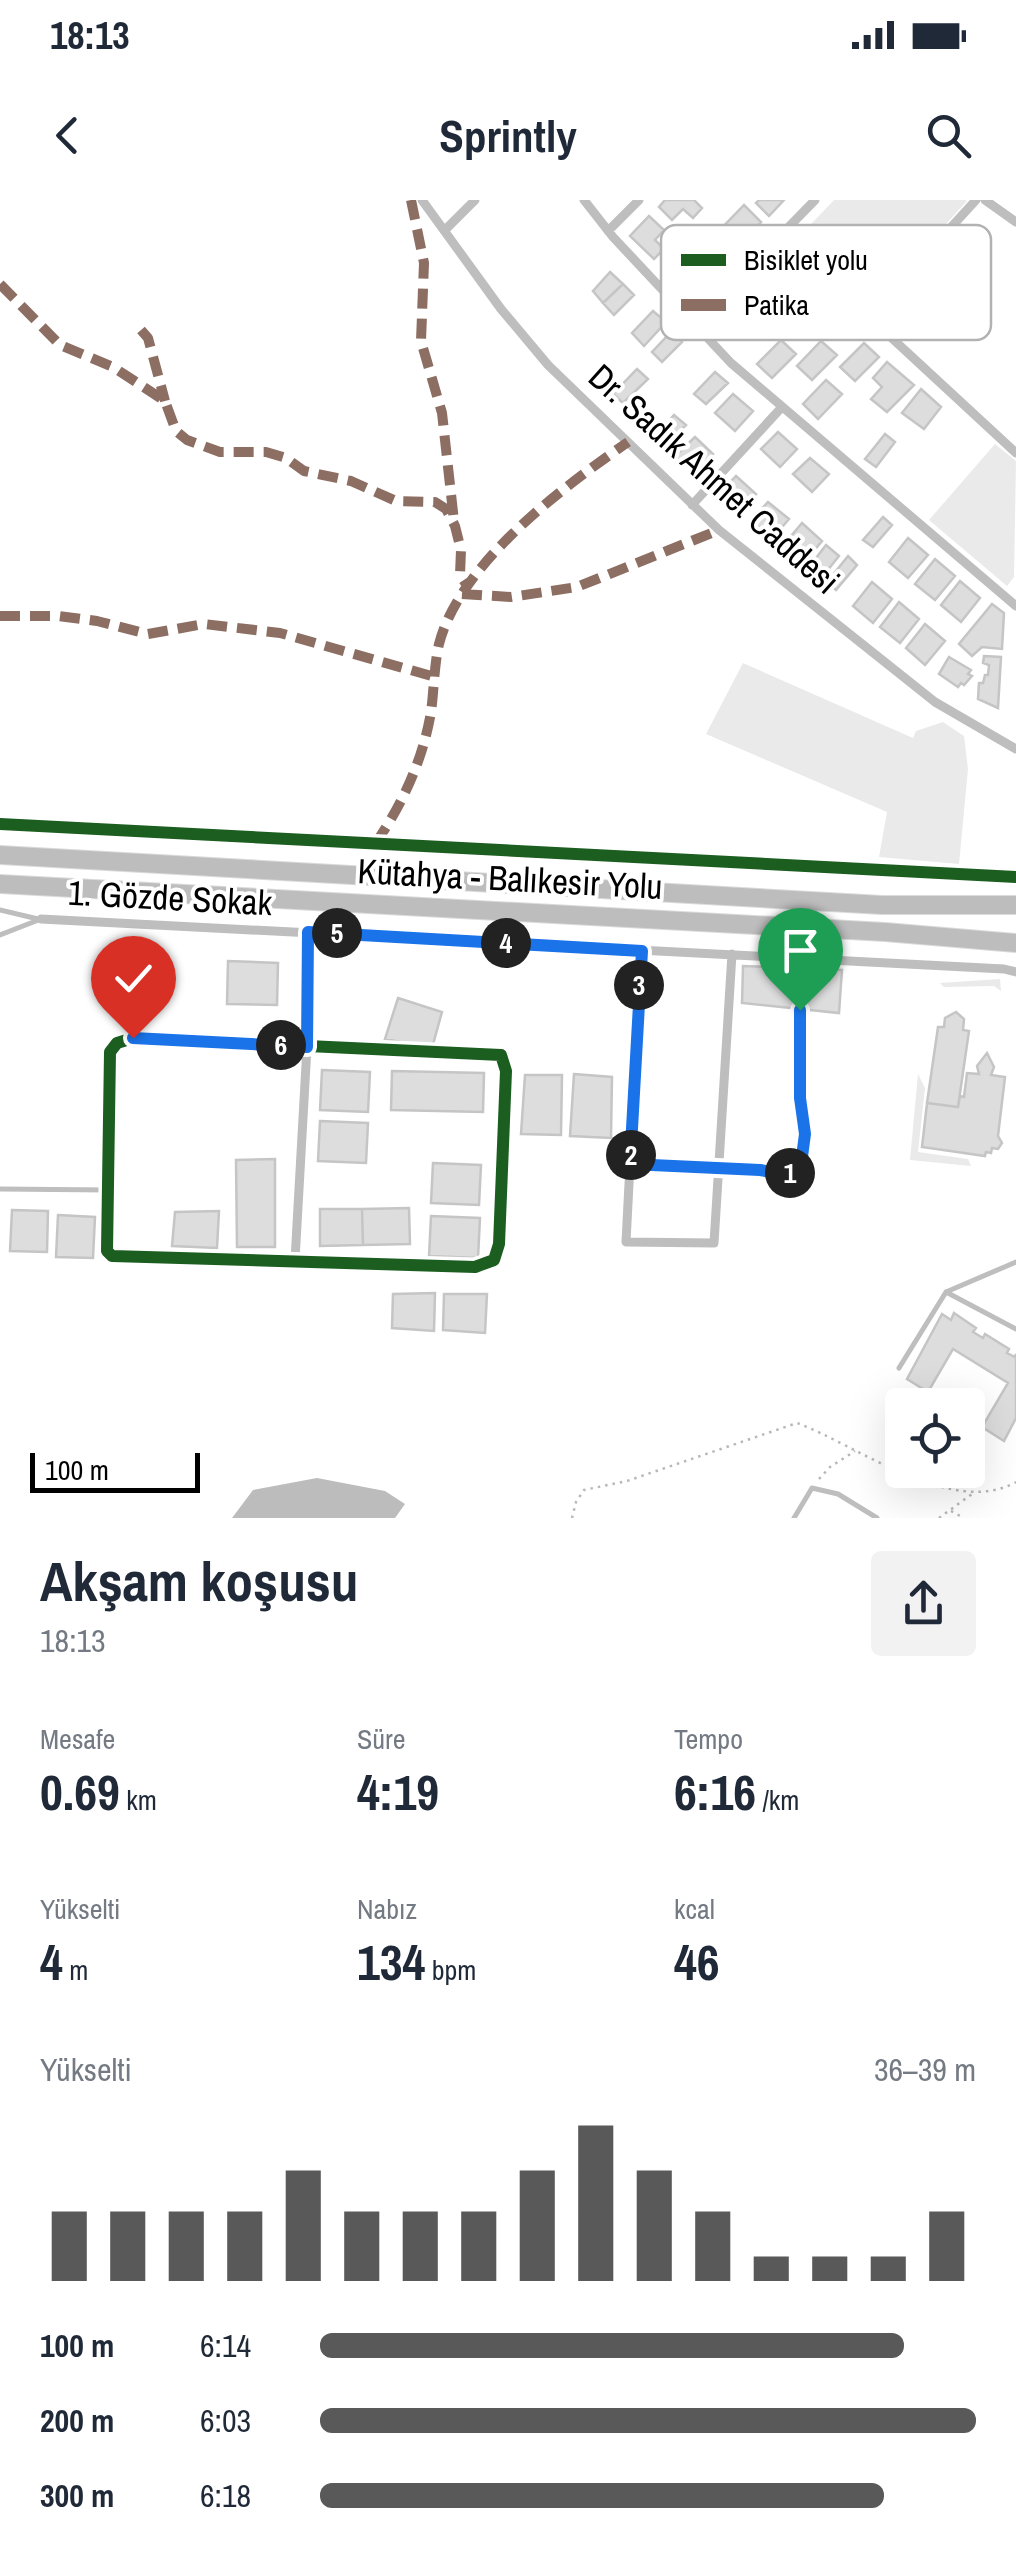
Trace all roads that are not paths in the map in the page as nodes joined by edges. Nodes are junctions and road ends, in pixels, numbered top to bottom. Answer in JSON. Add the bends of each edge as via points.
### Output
{"nodes":[{"id":1,"x":422,"y":200,"type":"edge"},
{"id":2,"x":475,"y":200,"type":"edge"},
{"id":3,"x":584,"y":200,"type":"edge"},
{"id":4,"x":639,"y":200,"type":"edge"},
{"id":5,"x":815,"y":200,"type":"edge"},
{"id":6,"x":976,"y":200,"type":"edge"},
{"id":7,"x":985,"y":200,"type":"edge"},
{"id":8,"x":1016,"y":222,"type":"edge"},
{"id":9,"x":792,"y":225,"type":"edge"},
{"id":10,"x":953,"y":225,"type":"edge"},
{"id":11,"x":444,"y":230,"type":"junction"},
{"id":12,"x":608,"y":231,"type":"junction"},
{"id":13,"x":661,"y":288,"type":"edge"},
{"id":14,"x":709,"y":340,"type":"edge"},
{"id":15,"x":894,"y":340,"type":"edge"},
{"id":16,"x":782,"y":407,"type":"junction"},
{"id":17,"x":1016,"y":453,"type":"edge"},
{"id":18,"x":692,"y":505,"type":"junction"},
{"id":19,"x":1016,"y":606,"type":"edge"},
{"id":20,"x":1016,"y":748,"type":"edge"},
{"id":21,"x":0,"y":824,"type":"edge"},
{"id":22,"x":0,"y":855,"type":"edge"},
{"id":23,"x":1016,"y":877,"type":"edge"},
{"id":24,"x":0,"y":884,"type":"edge"},
{"id":25,"x":1016,"y":905,"type":"edge"},
{"id":26,"x":0,"y":910,"type":"edge"},
{"id":27,"x":41,"y":919,"type":"junction"},
{"id":28,"x":308,"y":932,"type":"junction"},
{"id":29,"x":0,"y":935,"type":"edge"},
{"id":30,"x":1016,"y":943,"type":"edge"},
{"id":31,"x":642,"y":951,"type":"junction"},
{"id":32,"x":732,"y":954,"type":"junction"},
{"id":33,"x":1016,"y":972,"type":"edge"},
{"id":34,"x":800,"y":1010,"type":"dead end"},
{"id":35,"x":307,"y":1047,"type":"junction"},
{"id":36,"x":630,"y":1164,"type":"junction"},
{"id":37,"x":719,"y":1169,"type":"junction"},
{"id":38,"x":0,"y":1189,"type":"edge"},
{"id":39,"x":108,"y":1190,"type":"junction"},
{"id":40,"x":294,"y":1260,"type":"junction"},
{"id":41,"x":1016,"y":1262,"type":"edge"},
{"id":42,"x":946,"y":1292,"type":"junction"},
{"id":43,"x":1016,"y":1330,"type":"edge"},
{"id":44,"x":899,"y":1368,"type":"dead end"},
{"id":45,"x":794,"y":1518,"type":"edge"},
{"id":46,"x":877,"y":1518,"type":"edge"}],
"edges":[{"from":1,"to":11,"type":"street","name":"Dr. Sadık Ahmet Caddesi"},
{"from":2,"to":11,"type":"street"},
{"from":3,"to":12,"type":"street"},
{"from":4,"to":12,"type":"street"},
{"from":5,"to":9,"type":"street"},
{"from":6,"to":10,"type":"street"},
{"from":7,"to":8,"type":"street"},
{"from":11,"to":18,"type":"street","name":"Dr. Sadık Ahmet Caddesi","via":[[548,365]]},
{"from":12,"to":13,"type":"street"},
{"from":14,"to":16,"type":"street"},
{"from":15,"to":17,"type":"street"},
{"from":16,"to":18,"type":"street"},
{"from":16,"to":19,"type":"street"},
{"from":18,"to":20,"type":"street","name":"Dr. Sadık Ahmet Caddesi","via":[[936,702]]},
{"from":21,"to":23,"type":"street"},
{"from":22,"to":25,"type":"highway","name":"Kütahya - Balıkesir Yolu","via":[[882,905]]},
{"from":24,"to":30,"type":"highway","name":"Kütahya - Balıkesir Yolu"},
{"from":26,"to":27,"type":"lane"},
{"from":27,"to":28,"type":"street","name":"1. Gözde Sokak"},
{"from":27,"to":29,"type":"lane"},
{"from":28,"to":31,"type":"street","name":"1. Gözde Sokak"},
{"from":28,"to":35,"type":"street"},
{"from":31,"to":32,"type":"street","name":"1. Gözde Sokak"},
{"from":31,"to":36,"type":"street"},
{"from":32,"to":33,"type":"street","name":"1. Gözde Sokak"},
{"from":32,"to":37,"type":"street"},
{"from":34,"to":37,"type":"street","via":[[801,1164],[788,1175]]},
{"from":35,"to":39,"type":"street","via":[[133,1038],[117,1044],[110,1052]]},
{"from":35,"to":40,"type":"street"},
{"from":35,"to":40,"type":"street","via":[[502,1055],[499,1244],[494,1260],[475,1267]]},
{"from":36,"to":37,"type":"street"},
{"from":36,"to":37,"type":"street","via":[[626,1242],[714,1243]]},
{"from":38,"to":39,"type":"lane"},
{"from":39,"to":40,"type":"street","via":[[106,1251],[118,1259]]},
{"from":41,"to":42,"type":"lane"},
{"from":42,"to":43,"type":"lane"},
{"from":42,"to":44,"type":"lane"},
{"from":45,"to":46,"type":"lane","via":[[812,1488],[838,1494]]}]}
